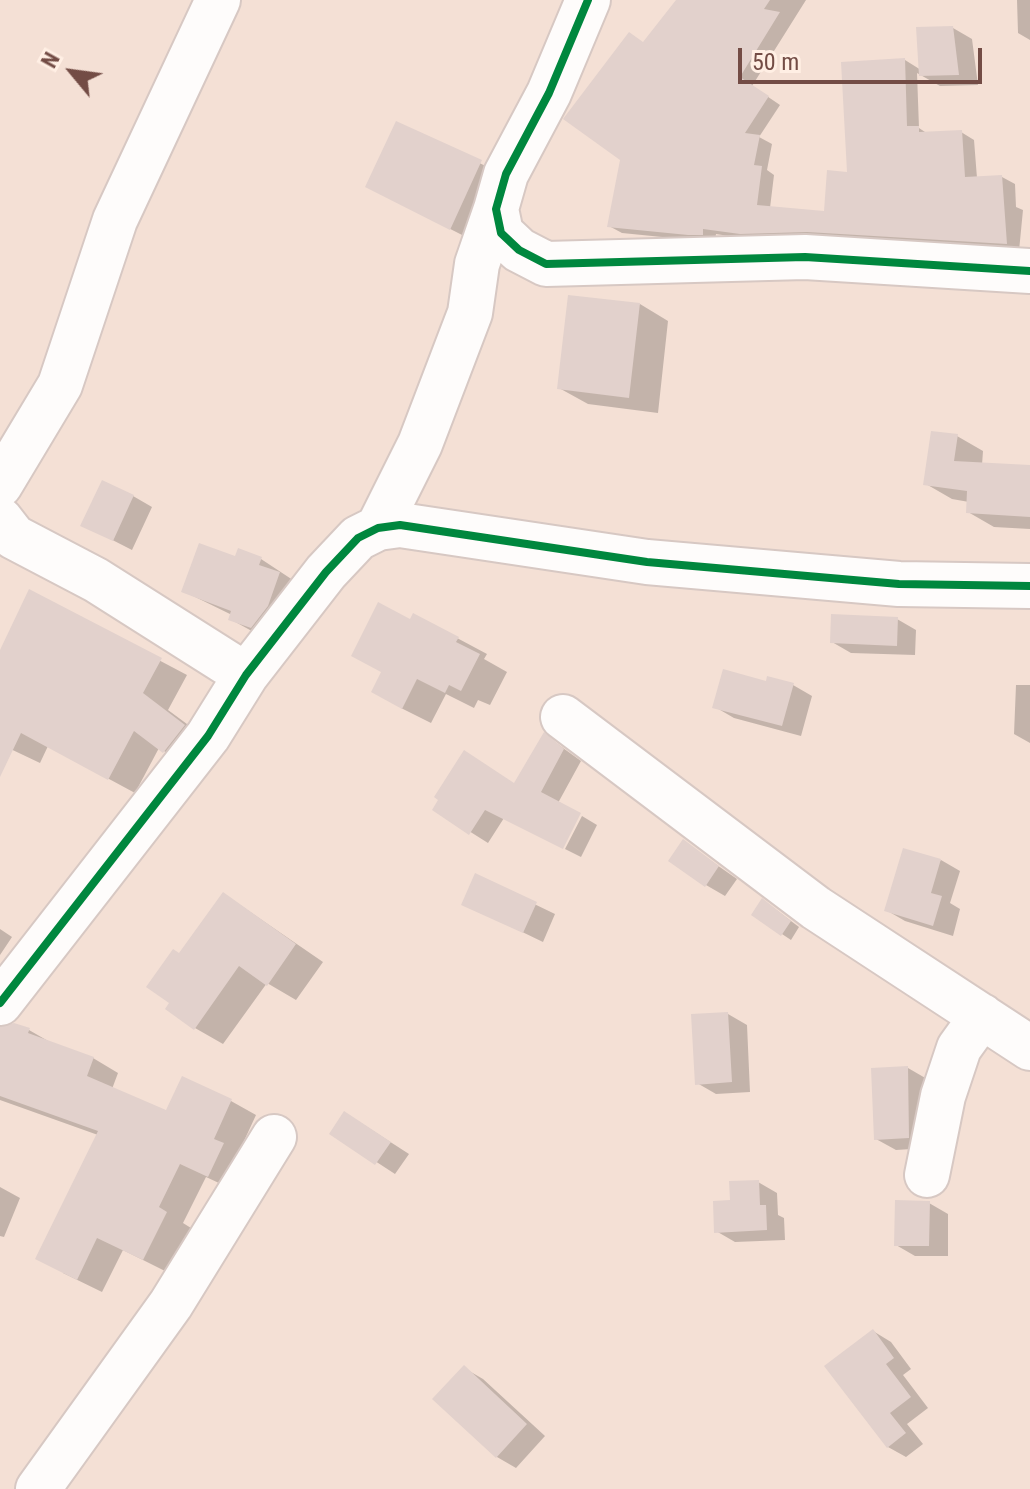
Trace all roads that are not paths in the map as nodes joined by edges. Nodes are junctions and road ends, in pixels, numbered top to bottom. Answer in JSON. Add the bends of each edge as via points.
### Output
{"nodes":[{"id":1,"x":218,"y":0,"type":"edge"},
{"id":2,"x":588,"y":0,"type":"edge"},
{"id":3,"x":496,"y":209,"type":"junction"},
{"id":4,"x":1030,"y":271,"type":"edge"},
{"id":5,"x":0,"y":485,"type":"edge"},
{"id":6,"x":0,"y":519,"type":"edge"},
{"id":7,"x":378,"y":528,"type":"junction"},
{"id":8,"x":1030,"y":586,"type":"edge"},
{"id":9,"x":246,"y":675,"type":"junction"},
{"id":10,"x":563,"y":717,"type":"dead end"},
{"id":11,"x":0,"y":1003,"type":"edge"},
{"id":12,"x":982,"y":1016,"type":"junction"},
{"id":13,"x":1030,"y":1048,"type":"edge"},
{"id":14,"x":274,"y":1137,"type":"dead end"},
{"id":15,"x":927,"y":1175,"type":"dead end"},
{"id":16,"x":38,"y":1489,"type":"edge"}],
"edges":[{"from":1,"to":5,"type":"street","via":[[115,220],[60,385]]},
{"from":2,"to":3,"type":"street","via":[[549,93],[506,174]]},
{"from":3,"to":4,"type":"street","via":[[501,233],[546,264],[805,257]]},
{"from":3,"to":7,"type":"street","via":[[477,264],[470,313],[420,444]]},
{"from":6,"to":9,"type":"street","via":[[14,537],[96,580]]},
{"from":7,"to":8,"type":"street","via":[[400,525],[647,562],[899,584]]},
{"from":7,"to":9,"type":"street","via":[[358,538],[326,572]]},
{"from":9,"to":11,"type":"street","via":[[208,736]]},
{"from":10,"to":12,"type":"street","via":[[816,908]]},
{"from":12,"to":13,"type":"street"},
{"from":12,"to":15,"type":"street","via":[[959,1048]]},
{"from":14,"to":16,"type":"street","via":[[171,1304]]}]}
